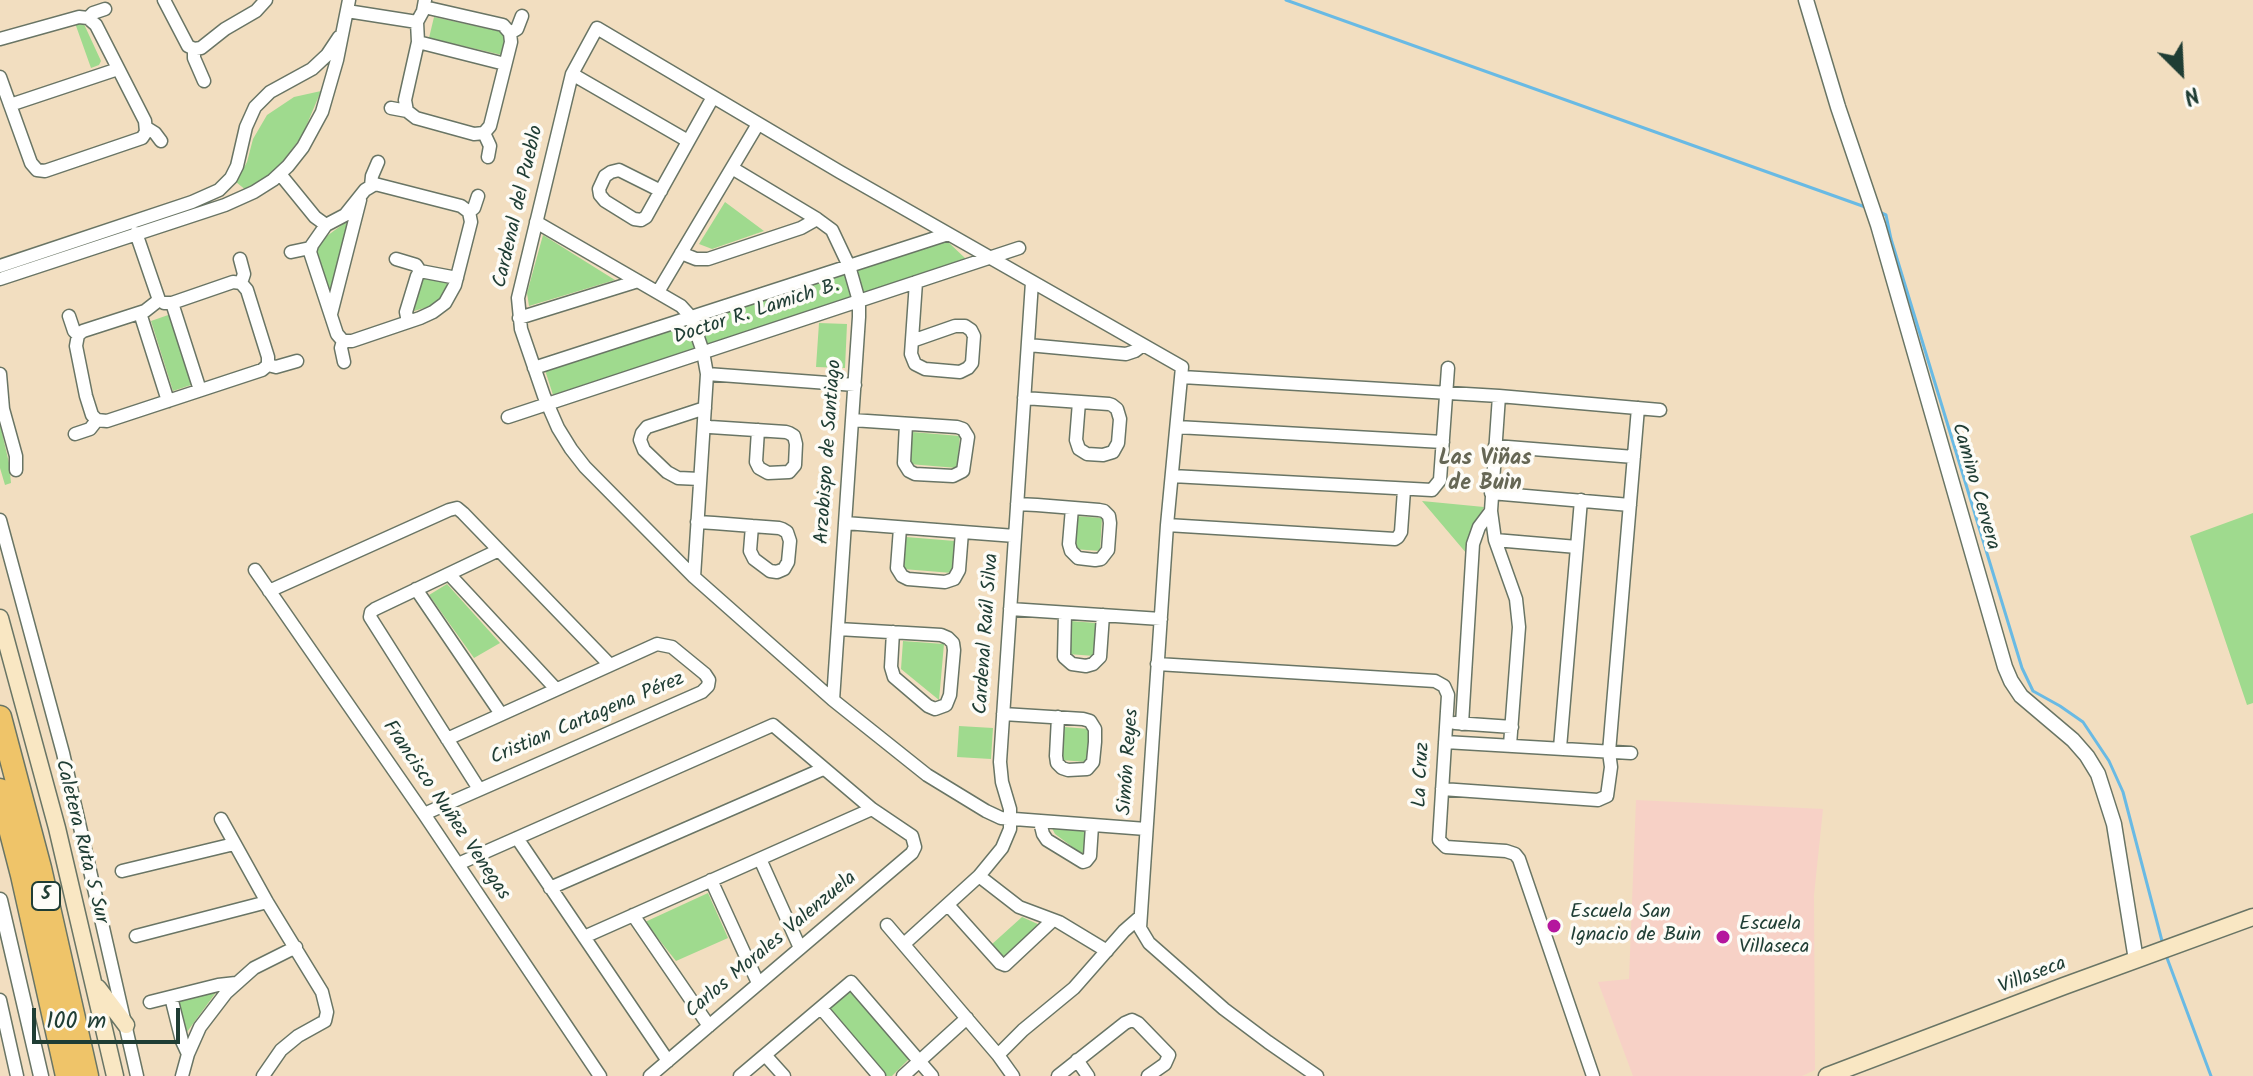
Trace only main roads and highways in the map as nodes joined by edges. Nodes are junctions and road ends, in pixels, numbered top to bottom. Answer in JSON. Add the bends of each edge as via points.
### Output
{"nodes":[{"id":1,"x":0,"y":618,"type":"edge"},
{"id":2,"x":0,"y":717,"type":"edge"},
{"id":3,"x":0,"y":790,"type":"edge"},
{"id":4,"x":2253,"y":917,"type":"edge"},
{"id":5,"x":93,"y":982,"type":"junction"},
{"id":6,"x":126,"y":1025,"type":"road end"},
{"id":7,"x":67,"y":1076,"type":"edge"},
{"id":8,"x":87,"y":1076,"type":"edge"},
{"id":9,"x":115,"y":1076,"type":"edge"},
{"id":10,"x":1827,"y":1076,"type":"edge"}],
"edges":[{"from":1,"to":5,"type":"main road","name":"Caletera Ruta 5 Sur"},
{"from":2,"to":8,"type":"highway","number":"5"},
{"from":3,"to":7,"type":"highway","number":"5"},
{"from":4,"to":10,"type":"main road","name":"Villaseca"},
{"from":5,"to":6,"type":"main road"},
{"from":5,"to":9,"type":"main road","name":"Caletera Ruta 5 Sur"}]}
